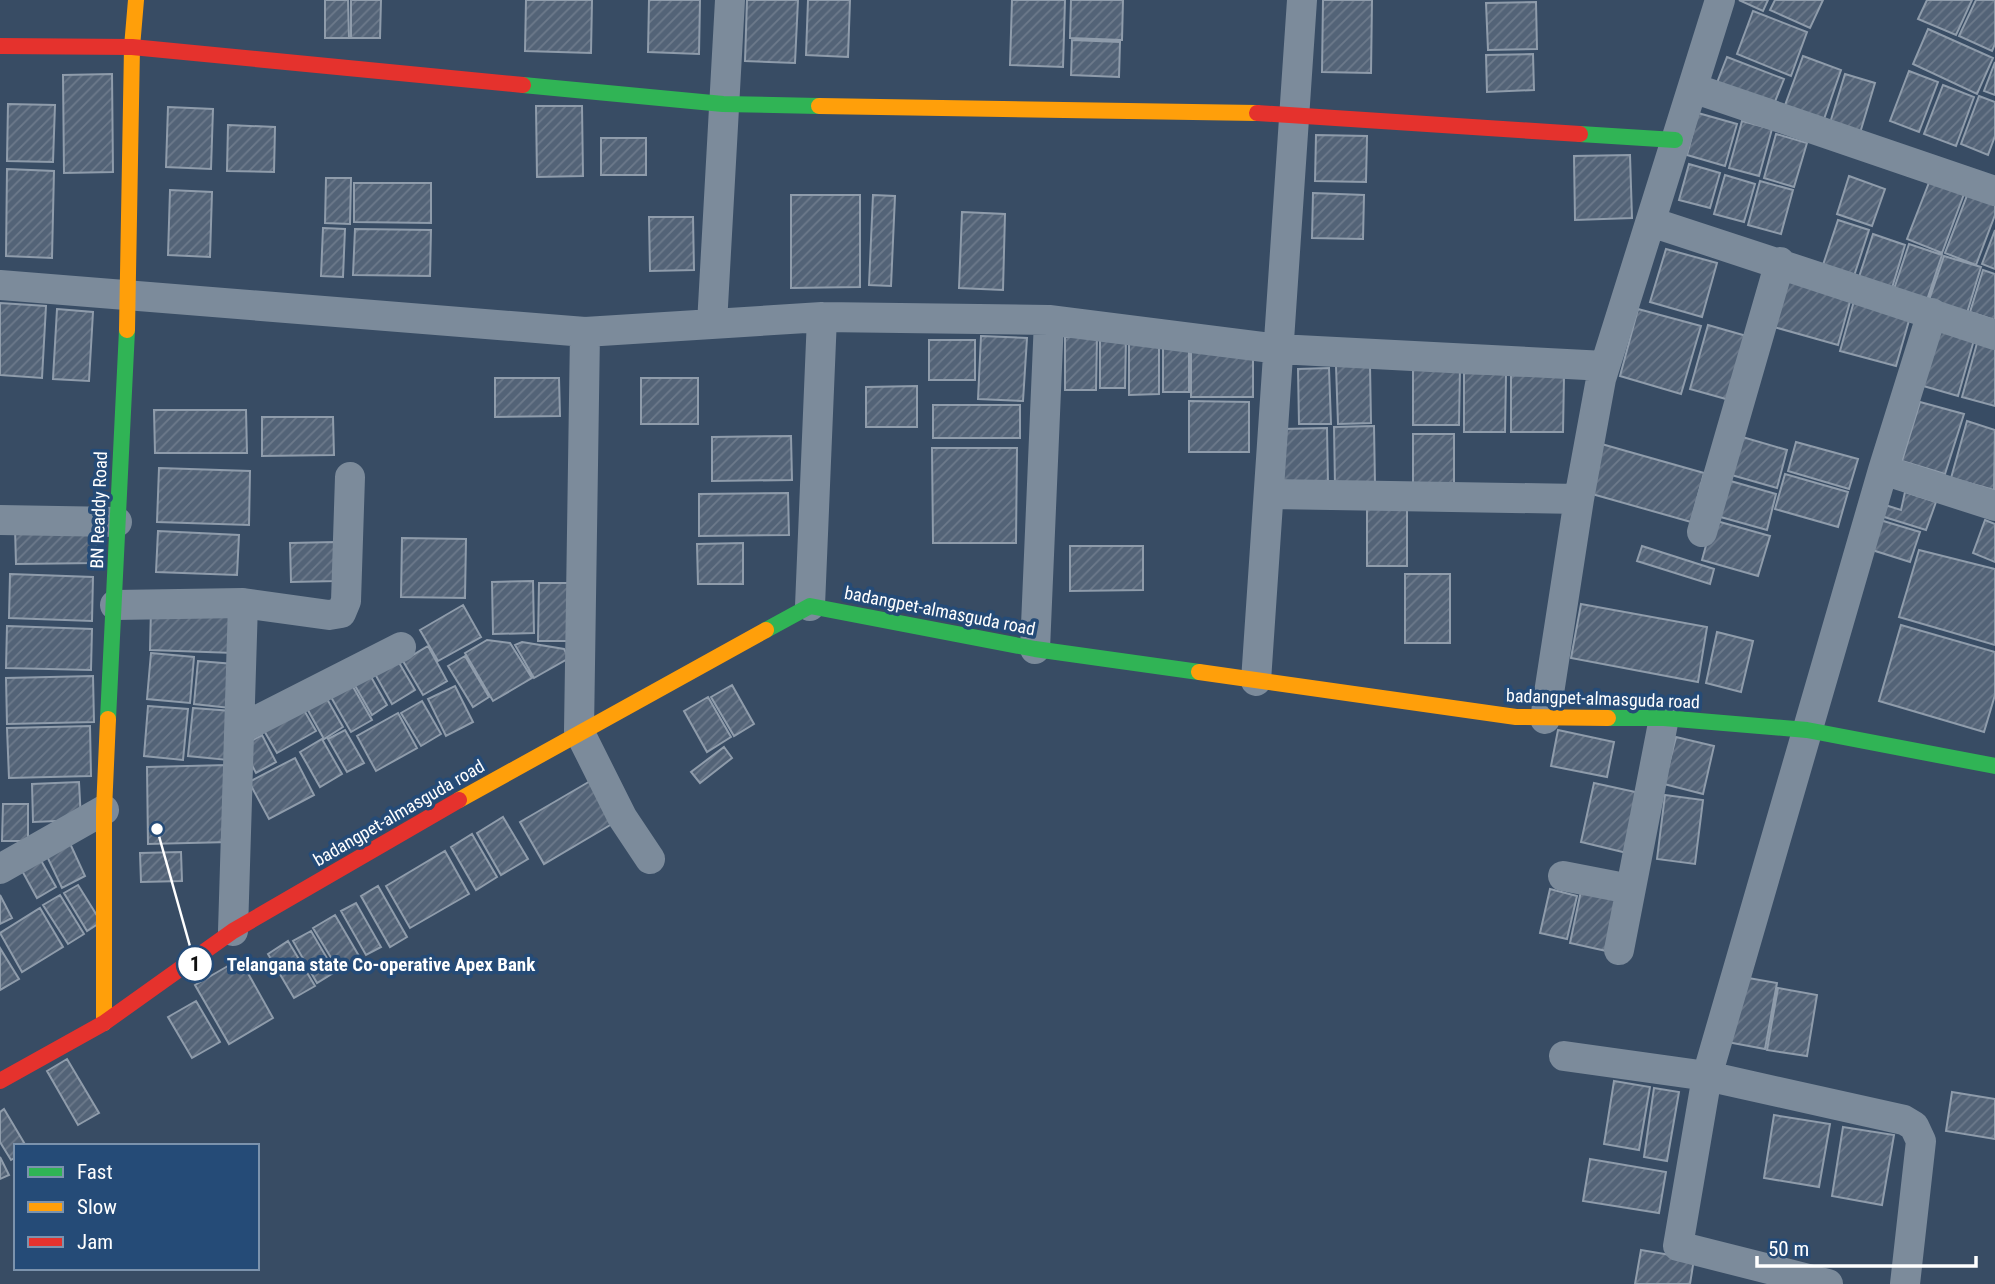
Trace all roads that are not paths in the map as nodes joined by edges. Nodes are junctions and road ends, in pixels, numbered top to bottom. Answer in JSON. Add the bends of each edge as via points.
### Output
{"nodes":[{"id":1,"x":136,"y":0,"type":"edge"},
{"id":2,"x":730,"y":0,"type":"edge"},
{"id":3,"x":1302,"y":0,"type":"edge"},
{"id":4,"x":1720,"y":0,"type":"edge"},
{"id":5,"x":0,"y":46,"type":"edge"},
{"id":6,"x":132,"y":47,"type":"junction"},
{"id":7,"x":1693,"y":88,"type":"junction"},
{"id":8,"x":723,"y":104,"type":"junction"},
{"id":9,"x":1296,"y":114,"type":"junction"},
{"id":10,"x":1675,"y":140,"type":"junction"},
{"id":11,"x":1995,"y":191,"type":"edge"},
{"id":12,"x":1651,"y":222,"type":"junction"},
{"id":13,"x":1780,"y":262,"type":"junction"},
{"id":14,"x":0,"y":285,"type":"edge"},
{"id":15,"x":129,"y":297,"type":"junction"},
{"id":16,"x":1932,"y":313,"type":"junction"},
{"id":17,"x":822,"y":317,"type":"junction"},
{"id":18,"x":1049,"y":320,"type":"junction"},
{"id":19,"x":712,"y":324,"type":"junction"},
{"id":20,"x":585,"y":332,"type":"junction"},
{"id":21,"x":1995,"y":335,"type":"edge"},
{"id":22,"x":1278,"y":349,"type":"junction"},
{"id":23,"x":1605,"y":366,"type":"junction"},
{"id":24,"x":1883,"y":470,"type":"junction"},
{"id":25,"x":350,"y":477,"type":"dead end"},
{"id":26,"x":1271,"y":495,"type":"junction"},
{"id":27,"x":1579,"y":499,"type":"junction"},
{"id":28,"x":1995,"y":506,"type":"edge"},
{"id":29,"x":0,"y":520,"type":"edge"},
{"id":30,"x":117,"y":522,"type":"junction"},
{"id":31,"x":1702,"y":532,"type":"dead end"},
{"id":32,"x":243,"y":603,"type":"junction"},
{"id":33,"x":115,"y":605,"type":"junction"},
{"id":34,"x":810,"y":606,"type":"junction"},
{"id":35,"x":401,"y":647,"type":"dead end"},
{"id":36,"x":1035,"y":649,"type":"junction"},
{"id":37,"x":1256,"y":681,"type":"junction"},
{"id":38,"x":1664,"y":718,"type":"junction"},
{"id":39,"x":1545,"y":719,"type":"junction"},
{"id":40,"x":240,"y":729,"type":"junction"},
{"id":41,"x":1807,"y":730,"type":"junction"},
{"id":42,"x":579,"y":731,"type":"junction"},
{"id":43,"x":1995,"y":766,"type":"edge"},
{"id":44,"x":104,"y":810,"type":"junction"},
{"id":45,"x":650,"y":859,"type":"dead end"},
{"id":46,"x":0,"y":869,"type":"edge"},
{"id":47,"x":1563,"y":876,"type":"dead end"},
{"id":48,"x":1630,"y":889,"type":"junction"},
{"id":49,"x":233,"y":931,"type":"junction"},
{"id":50,"x":1619,"y":950,"type":"dead end"},
{"id":51,"x":104,"y":1023,"type":"junction"},
{"id":52,"x":1564,"y":1056,"type":"dead end"},
{"id":53,"x":1707,"y":1076,"type":"junction"},
{"id":54,"x":0,"y":1081,"type":"edge"},
{"id":55,"x":1828,"y":1284,"type":"edge"},
{"id":56,"x":1905,"y":1284,"type":"edge"}],
"edges":[{"from":1,"to":6,"type":"street","name":"BN Readdy Road"},
{"from":2,"to":8,"type":"street"},
{"from":3,"to":9,"type":"street"},
{"from":4,"to":7,"type":"street"},
{"from":5,"to":6,"type":"street"},
{"from":6,"to":8,"type":"street"},
{"from":6,"to":15,"type":"street","name":"BN Readdy Road"},
{"from":7,"to":10,"type":"street"},
{"from":7,"to":11,"type":"street"},
{"from":8,"to":9,"type":"street"},
{"from":8,"to":19,"type":"street"},
{"from":9,"to":10,"type":"street"},
{"from":9,"to":22,"type":"street"},
{"from":10,"to":12,"type":"street"},
{"from":12,"to":13,"type":"street"},
{"from":12,"to":23,"type":"street"},
{"from":13,"to":16,"type":"street"},
{"from":13,"to":31,"type":"street"},
{"from":14,"to":15,"type":"street"},
{"from":15,"to":20,"type":"street"},
{"from":15,"to":30,"type":"street","name":"BN Readdy Road"},
{"from":16,"to":21,"type":"street"},
{"from":16,"to":24,"type":"street"},
{"from":17,"to":18,"type":"street"},
{"from":17,"to":19,"type":"street"},
{"from":17,"to":34,"type":"street"},
{"from":18,"to":22,"type":"street"},
{"from":18,"to":36,"type":"street"},
{"from":19,"to":20,"type":"street"},
{"from":20,"to":42,"type":"street"},
{"from":22,"to":23,"type":"street"},
{"from":22,"to":26,"type":"street"},
{"from":23,"to":27,"type":"street"},
{"from":24,"to":28,"type":"street"},
{"from":24,"to":41,"type":"street"},
{"from":25,"to":32,"type":"street","via":[[346,601],[341,613]]},
{"from":26,"to":27,"type":"street"},
{"from":26,"to":37,"type":"street"},
{"from":27,"to":39,"type":"street"},
{"from":29,"to":30,"type":"street"},
{"from":30,"to":33,"type":"street","name":"BN Readdy Road"},
{"from":32,"to":33,"type":"street"},
{"from":32,"to":40,"type":"street"},
{"from":33,"to":44,"type":"street","name":"BN Readdy Road"},
{"from":34,"to":36,"type":"street","name":"badangpet-almasguda road"},
{"from":34,"to":42,"type":"street","name":"badangpet-almasguda road"},
{"from":35,"to":40,"type":"street"},
{"from":36,"to":37,"type":"street","name":"badangpet-almasguda road"},
{"from":37,"to":39,"type":"street","name":"badangpet-almasguda road"},
{"from":38,"to":39,"type":"street","name":"badangpet-almasguda road"},
{"from":38,"to":41,"type":"street","name":"badangpet-almasguda road"},
{"from":38,"to":48,"type":"street"},
{"from":40,"to":49,"type":"street"},
{"from":41,"to":43,"type":"street","name":"badangpet-almasguda road"},
{"from":41,"to":53,"type":"street"},
{"from":42,"to":45,"type":"street","via":[[622,817]]},
{"from":42,"to":49,"type":"street","name":"badangpet-almasguda road"},
{"from":44,"to":46,"type":"street"},
{"from":44,"to":51,"type":"street","name":"BN Readdy Road"},
{"from":47,"to":48,"type":"street"},
{"from":48,"to":50,"type":"street"},
{"from":49,"to":51,"type":"street","name":"badangpet-almasguda road"},
{"from":51,"to":54,"type":"street","name":"badangpet-almasguda road"},
{"from":52,"to":53,"type":"street"},
{"from":53,"to":55,"type":"street","via":[[1678,1246]]},
{"from":53,"to":56,"type":"street","via":[[1914,1126],[1922,1141]]}]}
